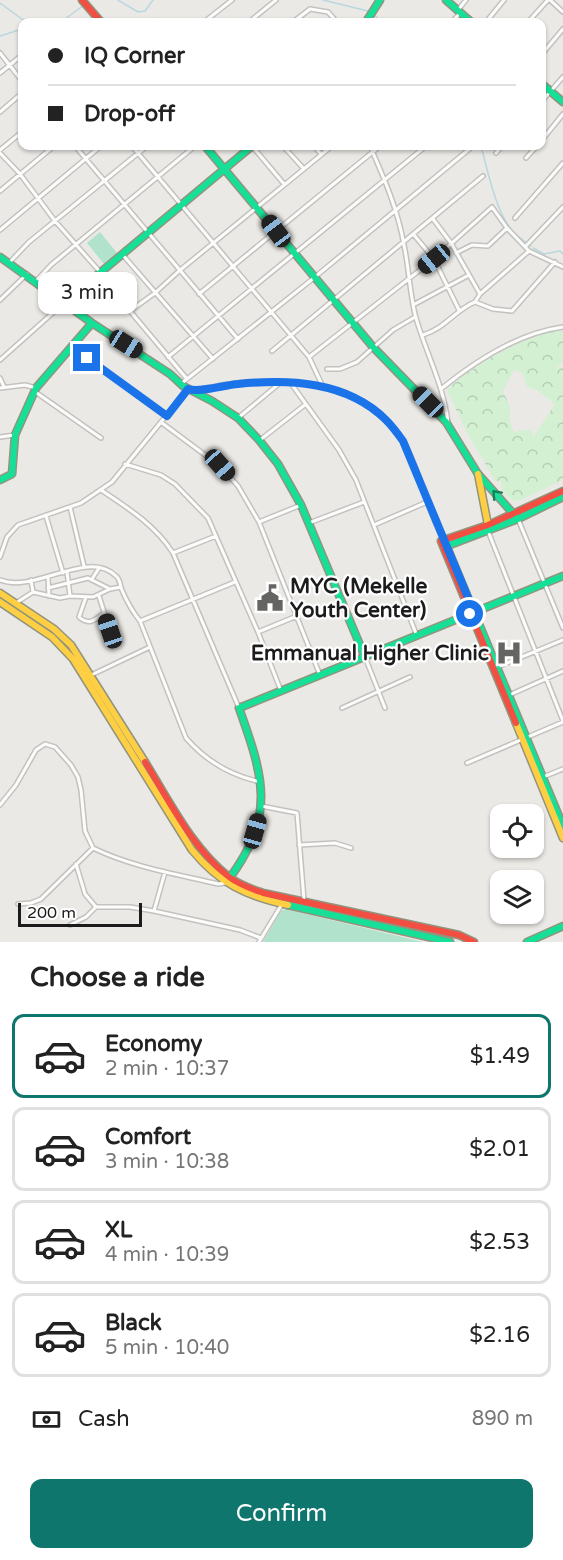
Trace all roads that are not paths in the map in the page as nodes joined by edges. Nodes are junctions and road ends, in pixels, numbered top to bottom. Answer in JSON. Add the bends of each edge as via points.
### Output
{"nodes":[{"id":1,"x":82,"y":0,"type":"edge"},
{"id":2,"x":232,"y":0,"type":"edge"},
{"id":3,"x":276,"y":0,"type":"edge"},
{"id":4,"x":380,"y":0,"type":"edge"},
{"id":5,"x":446,"y":0,"type":"edge"},
{"id":6,"x":466,"y":0,"type":"edge"},
{"id":7,"x":504,"y":0,"type":"edge"},
{"id":8,"x":549,"y":0,"type":"edge"},
{"id":9,"x":459,"y":12,"type":"junction"},
{"id":10,"x":563,"y":12,"type":"edge"},
{"id":11,"x":369,"y":16,"type":"edge"},
{"id":12,"x":97,"y":18,"type":"edge"},
{"id":13,"x":209,"y":18,"type":"edge"},
{"id":14,"x":254,"y":18,"type":"edge"},
{"id":15,"x":298,"y":18,"type":"edge"},
{"id":16,"x":334,"y":18,"type":"edge"},
{"id":17,"x":455,"y":18,"type":"edge"},
{"id":18,"x":466,"y":18,"type":"edge"},
{"id":19,"x":489,"y":18,"type":"edge"},
{"id":20,"x":532,"y":18,"type":"edge"},
{"id":21,"x":563,"y":29,"type":"edge"},
{"id":22,"x":546,"y":49,"type":"edge"},
{"id":23,"x":0,"y":54,"type":"edge"},
{"id":24,"x":18,"y":58,"type":"edge"},
{"id":25,"x":10,"y":65,"type":"junction"},
{"id":26,"x":0,"y":73,"type":"edge"},
{"id":27,"x":18,"y":76,"type":"edge"},
{"id":28,"x":563,"y":77,"type":"edge"},
{"id":29,"x":546,"y":88,"type":"edge"},
{"id":30,"x":550,"y":91,"type":"junction"},
{"id":31,"x":18,"y":96,"type":"edge"},
{"id":32,"x":546,"y":96,"type":"edge"},
{"id":33,"x":563,"y":102,"type":"edge"},
{"id":34,"x":0,"y":112,"type":"edge"},
{"id":35,"x":563,"y":114,"type":"edge"},
{"id":36,"x":18,"y":135,"type":"edge"},
{"id":37,"x":546,"y":135,"type":"edge"},
{"id":38,"x":49,"y":150,"type":"edge"},
{"id":39,"x":79,"y":150,"type":"edge"},
{"id":40,"x":96,"y":150,"type":"edge"},
{"id":41,"x":135,"y":150,"type":"edge"},
{"id":42,"x":142,"y":150,"type":"edge"},
{"id":43,"x":190,"y":150,"type":"edge"},
{"id":44,"x":209,"y":150,"type":"edge"},
{"id":45,"x":247,"y":150,"type":"edge"},
{"id":46,"x":255,"y":150,"type":"edge"},
{"id":47,"x":287,"y":150,"type":"edge"},
{"id":48,"x":318,"y":150,"type":"edge"},
{"id":49,"x":326,"y":150,"type":"edge"},
{"id":50,"x":375,"y":150,"type":"edge"},
{"id":51,"x":421,"y":150,"type":"edge"},
{"id":52,"x":468,"y":150,"type":"edge"},
{"id":53,"x":499,"y":150,"type":"edge"},
{"id":54,"x":533,"y":150,"type":"edge"},
{"id":55,"x":0,"y":151,"type":"edge"},
{"id":56,"x":373,"y":152,"type":"junction"},
{"id":57,"x":138,"y":153,"type":"junction"},
{"id":58,"x":496,"y":153,"type":"dead end"},
{"id":59,"x":321,"y":154,"type":"junction"},
{"id":60,"x":86,"y":158,"type":"junction"},
{"id":61,"x":526,"y":158,"type":"dead end"},
{"id":62,"x":563,"y":163,"type":"edge"},
{"id":63,"x":225,"y":168,"type":"junction"},
{"id":64,"x":304,"y":169,"type":"junction"},
{"id":65,"x":20,"y":174,"type":"junction"},
{"id":66,"x":483,"y":176,"type":"dead end"},
{"id":67,"x":158,"y":177,"type":"junction"},
{"id":68,"x":385,"y":180,"type":"junction"},
{"id":69,"x":104,"y":181,"type":"junction"},
{"id":70,"x":284,"y":184,"type":"junction"},
{"id":71,"x":0,"y":191,"type":"edge"},
{"id":72,"x":37,"y":198,"type":"junction"},
{"id":73,"x":124,"y":204,"type":"junction"},
{"id":74,"x":181,"y":206,"type":"junction"},
{"id":75,"x":563,"y":207,"type":"edge"},
{"id":76,"x":256,"y":208,"type":"junction"},
{"id":77,"x":396,"y":209,"type":"junction"},
{"id":78,"x":515,"y":218,"type":"dead end"},
{"id":79,"x":433,"y":219,"type":"junction"},
{"id":80,"x":55,"y":222,"type":"junction"},
{"id":81,"x":507,"y":228,"type":"junction"},
{"id":82,"x":0,"y":230,"type":"edge"},
{"id":83,"x":276,"y":231,"type":"junction"},
{"id":84,"x":147,"y":233,"type":"junction"},
{"id":85,"x":414,"y":235,"type":"junction"},
{"id":86,"x":404,"y":242,"type":"junction"},
{"id":87,"x":213,"y":243,"type":"junction"},
{"id":88,"x":451,"y":243,"type":"junction"},
{"id":89,"x":76,"y":244,"type":"junction"},
{"id":90,"x":525,"y":247,"type":"junction"},
{"id":91,"x":529,"y":251,"type":"junction"},
{"id":92,"x":456,"y":253,"type":"junction"},
{"id":93,"x":122,"y":254,"type":"junction"},
{"id":94,"x":295,"y":254,"type":"junction"},
{"id":95,"x":0,"y":257,"type":"edge"},
{"id":96,"x":434,"y":259,"type":"junction"},
{"id":97,"x":555,"y":262,"type":"junction"},
{"id":98,"x":9,"y":263,"type":"junction"},
{"id":99,"x":232,"y":266,"type":"junction"},
{"id":100,"x":563,"y":267,"type":"edge"},
{"id":101,"x":180,"y":271,"type":"junction"},
{"id":102,"x":101,"y":273,"type":"junction"},
{"id":103,"x":27,"y":274,"type":"junction"},
{"id":104,"x":469,"y":275,"type":"junction"},
{"id":105,"x":315,"y":277,"type":"junction"},
{"id":106,"x":410,"y":279,"type":"junction"},
{"id":107,"x":36,"y":281,"type":"junction"},
{"id":108,"x":447,"y":287,"type":"junction"},
{"id":109,"x":252,"y":290,"type":"junction"},
{"id":110,"x":155,"y":293,"type":"junction"},
{"id":111,"x":199,"y":294,"type":"junction"},
{"id":112,"x":480,"y":294,"type":"junction"},
{"id":113,"x":334,"y":299,"type":"junction"},
{"id":114,"x":0,"y":300,"type":"edge"},
{"id":115,"x":65,"y":302,"type":"junction"},
{"id":116,"x":475,"y":302,"type":"junction"},
{"id":117,"x":413,"y":305,"type":"junction"},
{"id":118,"x":129,"y":311,"type":"junction"},
{"id":119,"x":460,"y":311,"type":"junction"},
{"id":120,"x":271,"y":312,"type":"junction"},
{"id":121,"x":218,"y":316,"type":"junction"},
{"id":122,"x":415,"y":317,"type":"junction"},
{"id":123,"x":354,"y":321,"type":"junction"},
{"id":124,"x":92,"y":323,"type":"junction"},
{"id":125,"x":563,"y":327,"type":"edge"},
{"id":126,"x":422,"y":335,"type":"junction"},
{"id":127,"x":291,"y":336,"type":"junction"},
{"id":128,"x":194,"y":337,"type":"junction"},
{"id":129,"x":238,"y":339,"type":"junction"},
{"id":130,"x":373,"y":347,"type":"junction"},
{"id":131,"x":72,"y":349,"type":"junction"},
{"id":132,"x":272,"y":351,"type":"dead end"},
{"id":133,"x":168,"y":357,"type":"junction"},
{"id":134,"x":309,"y":357,"type":"junction"},
{"id":135,"x":213,"y":359,"type":"junction"},
{"id":136,"x":0,"y":360,"type":"edge"},
{"id":137,"x":327,"y":369,"type":"dead end"},
{"id":138,"x":0,"y":378,"type":"edge"},
{"id":139,"x":187,"y":379,"type":"junction"},
{"id":140,"x":283,"y":381,"type":"junction"},
{"id":141,"x":290,"y":382,"type":"junction"},
{"id":142,"x":180,"y":384,"type":"junction"},
{"id":143,"x":323,"y":387,"type":"junction"},
{"id":144,"x":2,"y":388,"type":"edge"},
{"id":145,"x":441,"y":389,"type":"junction"},
{"id":146,"x":35,"y":390,"type":"junction"},
{"id":147,"x":191,"y":390,"type":"junction"},
{"id":148,"x":306,"y":404,"type":"junction"},
{"id":149,"x":167,"y":416,"type":"junction"},
{"id":150,"x":238,"y":418,"type":"junction"},
{"id":151,"x":162,"y":423,"type":"junction"},
{"id":152,"x":448,"y":425,"type":"junction"},
{"id":153,"x":15,"y":435,"type":"junction"},
{"id":154,"x":0,"y":437,"type":"edge"},
{"id":155,"x":101,"y":438,"type":"dead end"},
{"id":156,"x":259,"y":440,"type":"junction"},
{"id":157,"x":125,"y":464,"type":"junction"},
{"id":158,"x":478,"y":474,"type":"junction"},
{"id":159,"x":0,"y":480,"type":"edge"},
{"id":160,"x":101,"y":490,"type":"junction"},
{"id":161,"x":563,"y":491,"type":"edge"},
{"id":162,"x":563,"y":497,"type":"edge"},
{"id":163,"x":364,"y":501,"type":"junction"},
{"id":164,"x":427,"y":502,"type":"junction"},
{"id":165,"x":546,"y":502,"type":"junction"},
{"id":166,"x":301,"y":505,"type":"junction"},
{"id":167,"x":70,"y":507,"type":"junction"},
{"id":168,"x":46,"y":516,"type":"junction"},
{"id":169,"x":516,"y":516,"type":"junction"},
{"id":170,"x":259,"y":522,"type":"junction"},
{"id":171,"x":308,"y":523,"type":"junction"},
{"id":172,"x":374,"y":525,"type":"junction"},
{"id":173,"x":488,"y":528,"type":"junction"},
{"id":174,"x":217,"y":536,"type":"junction"},
{"id":175,"x":444,"y":542,"type":"junction"},
{"id":176,"x":173,"y":553,"type":"junction"},
{"id":177,"x":0,"y":557,"type":"edge"},
{"id":178,"x":84,"y":566,"type":"junction"},
{"id":179,"x":99,"y":568,"type":"junction"},
{"id":180,"x":65,"y":573,"type":"junction"},
{"id":181,"x":48,"y":576,"type":"junction"},
{"id":182,"x":563,"y":576,"type":"edge"},
{"id":183,"x":92,"y":579,"type":"junction"},
{"id":184,"x":0,"y":580,"type":"edge"},
{"id":185,"x":31,"y":580,"type":"junction"},
{"id":186,"x":236,"y":581,"type":"junction"},
{"id":187,"x":68,"y":583,"type":"junction"},
{"id":188,"x":544,"y":584,"type":"junction"},
{"id":189,"x":121,"y":587,"type":"junction"},
{"id":190,"x":48,"y":588,"type":"junction"},
{"id":191,"x":110,"y":589,"type":"junction"},
{"id":192,"x":33,"y":592,"type":"junction"},
{"id":193,"x":0,"y":593,"type":"edge"},
{"id":194,"x":49,"y":596,"type":"junction"},
{"id":195,"x":70,"y":596,"type":"junction"},
{"id":196,"x":99,"y":596,"type":"junction"},
{"id":197,"x":513,"y":596,"type":"junction"},
{"id":198,"x":86,"y":597,"type":"junction"},
{"id":199,"x":192,"y":599,"type":"junction"},
{"id":200,"x":0,"y":603,"type":"edge"},
{"id":201,"x":16,"y":603,"type":"junction"},
{"id":202,"x":104,"y":613,"type":"junction"},
{"id":203,"x":472,"y":613,"type":"junction"},
{"id":204,"x":297,"y":616,"type":"junction"},
{"id":205,"x":140,"y":621,"type":"junction"},
{"id":206,"x":563,"y":628,"type":"edge"},
{"id":207,"x":110,"y":631,"type":"dead end"},
{"id":208,"x":258,"y":633,"type":"junction"},
{"id":209,"x":417,"y":636,"type":"junction"},
{"id":210,"x":563,"y":640,"type":"edge"},
{"id":211,"x":150,"y":647,"type":"junction"},
{"id":212,"x":535,"y":651,"type":"junction"},
{"id":213,"x":365,"y":657,"type":"junction"},
{"id":214,"x":496,"y":668,"type":"junction"},
{"id":215,"x":563,"y":670,"type":"edge"},
{"id":216,"x":320,"y":675,"type":"junction"},
{"id":217,"x":88,"y":676,"type":"junction"},
{"id":218,"x":410,"y":677,"type":"dead end"},
{"id":219,"x":546,"y":678,"type":"junction"},
{"id":220,"x":378,"y":690,"type":"junction"},
{"id":221,"x":281,"y":691,"type":"junction"},
{"id":222,"x":507,"y":696,"type":"junction"},
{"id":223,"x":239,"y":708,"type":"junction"},
{"id":224,"x":342,"y":708,"type":"dead end"},
{"id":225,"x":385,"y":708,"type":"dead end"},
{"id":226,"x":563,"y":722,"type":"edge"},
{"id":227,"x":525,"y":739,"type":"junction"},
{"id":228,"x":467,"y":764,"type":"dead end"},
{"id":229,"x":563,"y":769,"type":"edge"},
{"id":230,"x":541,"y":778,"type":"junction"},
{"id":231,"x":262,"y":782,"type":"junction"},
{"id":232,"x":0,"y":805,"type":"edge"},
{"id":233,"x":261,"y":806,"type":"junction"},
{"id":234,"x":562,"y":825,"type":"edge"},
{"id":235,"x":563,"y":838,"type":"edge"},
{"id":236,"x":299,"y":845,"type":"junction"},
{"id":237,"x":93,"y":848,"type":"junction"},
{"id":238,"x":351,"y":848,"type":"dead end"},
{"id":239,"x":76,"y":864,"type":"junction"},
{"id":240,"x":165,"y":872,"type":"junction"},
{"id":241,"x":227,"y":881,"type":"junction"},
{"id":242,"x":304,"y":902,"type":"junction"},
{"id":243,"x":18,"y":904,"type":"dead end"},
{"id":244,"x":282,"y":904,"type":"junction"},
{"id":245,"x":96,"y":907,"type":"junction"},
{"id":246,"x":154,"y":911,"type":"junction"},
{"id":247,"x":70,"y":925,"type":"dead end"},
{"id":248,"x":563,"y":927,"type":"edge"},
{"id":249,"x":260,"y":940,"type":"edge"},
{"id":250,"x":450,"y":942,"type":"edge"},
{"id":251,"x":474,"y":942,"type":"edge"},
{"id":252,"x":527,"y":942,"type":"edge"}],
"edges":[{"from":1,"to":12,"type":"street"},
{"from":2,"to":13,"type":"street"},
{"from":3,"to":14,"type":"street"},
{"from":4,"to":11,"type":"street"},
{"from":5,"to":9,"type":"street"},
{"from":6,"to":9,"type":"street"},
{"from":7,"to":19,"type":"street"},
{"from":8,"to":10,"type":"street"},
{"from":8,"to":20,"type":"street"},
{"from":9,"to":17,"type":"street"},
{"from":9,"to":18,"type":"street"},
{"from":15,"to":16,"type":"street","via":[[310,9],[326,11]]},
{"from":21,"to":22,"type":"street"},
{"from":23,"to":25,"type":"street"},
{"from":24,"to":25,"type":"street"},
{"from":25,"to":26,"type":"street"},
{"from":25,"to":27,"type":"street"},
{"from":28,"to":30,"type":"street"},
{"from":29,"to":30,"type":"street"},
{"from":30,"to":32,"type":"street"},
{"from":30,"to":33,"type":"street"},
{"from":31,"to":34,"type":"street"},
{"from":35,"to":37,"type":"street"},
{"from":36,"to":55,"type":"street"},
{"from":38,"to":65,"type":"street"},
{"from":39,"to":60,"type":"street"},
{"from":40,"to":60,"type":"street"},
{"from":41,"to":57,"type":"street"},
{"from":42,"to":57,"type":"street"},
{"from":43,"to":67,"type":"street"},
{"from":44,"to":63,"type":"street"},
{"from":45,"to":63,"type":"street"},
{"from":46,"to":70,"type":"street"},
{"from":47,"to":64,"type":"street"},
{"from":48,"to":59,"type":"street"},
{"from":49,"to":59,"type":"street"},
{"from":50,"to":56,"type":"street"},
{"from":51,"to":68,"type":"street"},
{"from":52,"to":77,"type":"street"},
{"from":53,"to":58,"type":"street"},
{"from":54,"to":61,"type":"street"},
{"from":55,"to":65,"type":"street"},
{"from":56,"to":68,"type":"street"},
{"from":56,"to":83,"type":"street"},
{"from":57,"to":67,"type":"street"},
{"from":57,"to":69,"type":"street"},
{"from":59,"to":64,"type":"street"},
{"from":60,"to":69,"type":"street"},
{"from":60,"to":72,"type":"street"},
{"from":62,"to":78,"type":"street"},
{"from":63,"to":74,"type":"street"},
{"from":63,"to":76,"type":"street"},
{"from":64,"to":70,"type":"street"},
{"from":65,"to":71,"type":"street"},
{"from":65,"to":72,"type":"street"},
{"from":66,"to":79,"type":"street"},
{"from":67,"to":73,"type":"street"},
{"from":67,"to":74,"type":"street"},
{"from":68,"to":77,"type":"street"},
{"from":68,"to":94,"type":"street"},
{"from":69,"to":73,"type":"street"},
{"from":69,"to":80,"type":"street"},
{"from":70,"to":76,"type":"street"},
{"from":72,"to":80,"type":"street"},
{"from":72,"to":82,"type":"street"},
{"from":73,"to":84,"type":"street"},
{"from":73,"to":89,"type":"street"},
{"from":74,"to":84,"type":"street"},
{"from":74,"to":87,"type":"street"},
{"from":75,"to":90,"type":"street"},
{"from":76,"to":83,"type":"street"},
{"from":76,"to":87,"type":"street"},
{"from":77,"to":86,"type":"street"},
{"from":77,"to":105,"type":"street"},
{"from":79,"to":85,"type":"street"},
{"from":79,"to":88,"type":"street"},
{"from":80,"to":89,"type":"street"},
{"from":80,"to":98,"type":"street"},
{"from":81,"to":88,"type":"street","via":[[492,207]]},
{"from":81,"to":90,"type":"street"},
{"from":81,"to":92,"type":"street","via":[[488,246],[472,245]]},
{"from":83,"to":94,"type":"street"},
{"from":83,"to":99,"type":"street"},
{"from":84,"to":93,"type":"street"},
{"from":84,"to":101,"type":"street"},
{"from":85,"to":86,"type":"street"},
{"from":85,"to":96,"type":"street"},
{"from":86,"to":106,"type":"street"},
{"from":86,"to":113,"type":"street"},
{"from":87,"to":99,"type":"street"},
{"from":87,"to":101,"type":"street"},
{"from":88,"to":92,"type":"street"},
{"from":88,"to":96,"type":"street"},
{"from":89,"to":102,"type":"street"},
{"from":89,"to":107,"type":"street"},
{"from":90,"to":91,"type":"street"},
{"from":91,"to":97,"type":"street"},
{"from":91,"to":112,"type":"street"},
{"from":92,"to":104,"type":"street"},
{"from":93,"to":102,"type":"street"},
{"from":93,"to":110,"type":"street"},
{"from":94,"to":105,"type":"street"},
{"from":94,"to":109,"type":"street"},
{"from":95,"to":98,"type":"street"},
{"from":96,"to":106,"type":"street"},
{"from":96,"to":108,"type":"street"},
{"from":97,"to":100,"type":"street"},
{"from":97,"to":116,"type":"street","via":[[512,311]]},
{"from":98,"to":103,"type":"street"},
{"from":99,"to":109,"type":"street"},
{"from":99,"to":111,"type":"street"},
{"from":101,"to":110,"type":"street"},
{"from":101,"to":111,"type":"street"},
{"from":102,"to":115,"type":"street"},
{"from":102,"to":118,"type":"street"},
{"from":103,"to":107,"type":"street"},
{"from":103,"to":114,"type":"street"},
{"from":104,"to":108,"type":"street"},
{"from":104,"to":112,"type":"street"},
{"from":105,"to":113,"type":"street"},
{"from":105,"to":120,"type":"street"},
{"from":106,"to":117,"type":"street"},
{"from":106,"to":123,"type":"street"},
{"from":107,"to":115,"type":"street"},
{"from":108,"to":117,"type":"street"},
{"from":108,"to":119,"type":"street"},
{"from":109,"to":120,"type":"street"},
{"from":109,"to":121,"type":"street"},
{"from":110,"to":118,"type":"street"},
{"from":110,"to":128,"type":"street"},
{"from":111,"to":121,"type":"street"},
{"from":112,"to":116,"type":"street"},
{"from":113,"to":123,"type":"street"},
{"from":113,"to":127,"type":"street"},
{"from":115,"to":124,"type":"street"},
{"from":115,"to":136,"type":"street"},
{"from":116,"to":119,"type":"street"},
{"from":117,"to":122,"type":"street"},
{"from":118,"to":133,"type":"street"},
{"from":119,"to":126,"type":"street","via":[[443,327]]},
{"from":120,"to":127,"type":"street"},
{"from":120,"to":129,"type":"street"},
{"from":121,"to":128,"type":"street"},
{"from":121,"to":129,"type":"street"},
{"from":122,"to":126,"type":"street"},
{"from":122,"to":130,"type":"street"},
{"from":123,"to":130,"type":"street"},
{"from":123,"to":134,"type":"street"},
{"from":124,"to":131,"type":"street"},
{"from":124,"to":142,"type":"street"},
{"from":125,"to":145,"type":"street","via":[[510,345]]},
{"from":126,"to":145,"type":"street"},
{"from":127,"to":132,"type":"street"},
{"from":127,"to":134,"type":"street"},
{"from":128,"to":133,"type":"street"},
{"from":128,"to":135,"type":"street"},
{"from":129,"to":135,"type":"street"},
{"from":130,"to":137,"type":"street","via":[[357,362]]},
{"from":130,"to":152,"type":"street"},
{"from":131,"to":146,"type":"street"},
{"from":131,"to":149,"type":"street"},
{"from":133,"to":139,"type":"street"},
{"from":134,"to":143,"type":"street"},
{"from":135,"to":139,"type":"street"},
{"from":138,"to":144,"type":"street"},
{"from":139,"to":142,"type":"street"},
{"from":140,"to":141,"type":"street"},
{"from":140,"to":147,"type":"street"},
{"from":140,"to":150,"type":"street"},
{"from":141,"to":143,"type":"street"},
{"from":141,"to":148,"type":"street"},
{"from":142,"to":147,"type":"street"},
{"from":143,"to":164,"type":"street","via":[[347,394],[385,419],[403,441]]},
{"from":144,"to":146,"type":"street","via":[[25,385]]},
{"from":145,"to":152,"type":"street"},
{"from":146,"to":153,"type":"street"},
{"from":146,"to":155,"type":"street"},
{"from":147,"to":149,"type":"street"},
{"from":147,"to":150,"type":"street"},
{"from":148,"to":156,"type":"street"},
{"from":148,"to":163,"type":"street","via":[[339,450]]},
{"from":149,"to":151,"type":"street"},
{"from":150,"to":156,"type":"street"},
{"from":151,"to":157,"type":"street"},
{"from":151,"to":170,"type":"street","via":[[220,465]]},
{"from":152,"to":158,"type":"street"},
{"from":153,"to":154,"type":"street"},
{"from":153,"to":159,"type":"street","via":[[12,474]]},
{"from":156,"to":166,"type":"street"},
{"from":157,"to":160,"type":"street"},
{"from":157,"to":174,"type":"street","via":[[176,484],[201,509]]},
{"from":169,"to":158,"type":"street","one_way":true},
{"from":158,"to":173,"type":"street"},
{"from":160,"to":167,"type":"street"},
{"from":160,"to":176,"type":"street","via":[[152,526]]},
{"from":161,"to":165,"type":"street"},
{"from":162,"to":165,"type":"street"},
{"from":163,"to":171,"type":"street"},
{"from":163,"to":172,"type":"street"},
{"from":164,"to":172,"type":"street"},
{"from":164,"to":175,"type":"street"},
{"from":165,"to":169,"type":"street"},
{"from":166,"to":170,"type":"street"},
{"from":166,"to":171,"type":"street"},
{"from":167,"to":168,"type":"street"},
{"from":167,"to":178,"type":"street"},
{"from":168,"to":177,"type":"street","via":[[11,530]]},
{"from":168,"to":180,"type":"street"},
{"from":169,"to":173,"type":"street"},
{"from":169,"to":188,"type":"street"},
{"from":170,"to":204,"type":"street"},
{"from":171,"to":213,"type":"street"},
{"from":172,"to":209,"type":"street"},
{"from":173,"to":175,"type":"street"},
{"from":173,"to":197,"type":"street"},
{"from":174,"to":176,"type":"street"},
{"from":174,"to":186,"type":"street"},
{"from":175,"to":203,"type":"street"},
{"from":176,"to":199,"type":"street"},
{"from":178,"to":179,"type":"street"},
{"from":178,"to":180,"type":"street"},
{"from":179,"to":183,"type":"street"},
{"from":179,"to":189,"type":"street","via":[[116,575]]},
{"from":180,"to":181,"type":"street"},
{"from":180,"to":187,"type":"street"},
{"from":181,"to":185,"type":"street"},
{"from":181,"to":190,"type":"street"},
{"from":182,"to":188,"type":"street"},
{"from":183,"to":187,"type":"street"},
{"from":183,"to":191,"type":"street"},
{"from":184,"to":185,"type":"street","via":[[15,584]]},
{"from":185,"to":192,"type":"street"},
{"from":186,"to":199,"type":"street"},
{"from":186,"to":208,"type":"street"},
{"from":187,"to":190,"type":"street"},
{"from":187,"to":195,"type":"street"},
{"from":188,"to":197,"type":"street"},
{"from":188,"to":206,"type":"street"},
{"from":189,"to":191,"type":"street"},
{"from":189,"to":205,"type":"street"},
{"from":190,"to":194,"type":"street"},
{"from":191,"to":196,"type":"street"},
{"from":192,"to":194,"type":"street"},
{"from":192,"to":201,"type":"street"},
{"from":193,"to":201,"type":"street"},
{"from":194,"to":195,"type":"street"},
{"from":195,"to":198,"type":"street"},
{"from":196,"to":198,"type":"street"},
{"from":196,"to":202,"type":"street"},
{"from":197,"to":203,"type":"street"},
{"from":197,"to":212,"type":"street"},
{"from":198,"to":202,"type":"street","via":[[81,619],[93,622]]},
{"from":199,"to":205,"type":"street"},
{"from":199,"to":223,"type":"street"},
{"from":200,"to":217,"type":"street","via":[[58,642]]},
{"from":201,"to":217,"type":"street","via":[[66,639]]},
{"from":202,"to":207,"type":"street"},
{"from":203,"to":209,"type":"street"},
{"from":203,"to":214,"type":"street"},
{"from":204,"to":208,"type":"street"},
{"from":204,"to":216,"type":"street"},
{"from":205,"to":211,"type":"street"},
{"from":208,"to":221,"type":"street"},
{"from":209,"to":213,"type":"street"},
{"from":210,"to":212,"type":"street"},
{"from":211,"to":217,"type":"street"},
{"from":211,"to":231,"type":"street","via":[[186,738],[208,759],[241,777]]},
{"from":212,"to":214,"type":"street"},
{"from":212,"to":219,"type":"street"},
{"from":213,"to":216,"type":"street"},
{"from":213,"to":220,"type":"street"},
{"from":214,"to":222,"type":"street"},
{"from":215,"to":219,"type":"street"},
{"from":216,"to":221,"type":"street"},
{"from":217,"to":241,"type":"street","via":[[200,850]]},
{"from":218,"to":220,"type":"street"},
{"from":219,"to":222,"type":"street"},
{"from":219,"to":226,"type":"street"},
{"from":220,"to":224,"type":"street"},
{"from":220,"to":225,"type":"street"},
{"from":221,"to":223,"type":"street"},
{"from":222,"to":227,"type":"street"},
{"from":223,"to":231,"type":"street"},
{"from":226,"to":227,"type":"street"},
{"from":227,"to":228,"type":"street"},
{"from":227,"to":230,"type":"street"},
{"from":229,"to":230,"type":"street"},
{"from":230,"to":234,"type":"street"},
{"from":231,"to":233,"type":"street"},
{"from":232,"to":237,"type":"street","via":[[36,750],[45,744],[55,747],[78,777],[85,831]]},
{"from":233,"to":236,"type":"street","via":[[297,812]]},
{"from":233,"to":241,"type":"street","via":[[247,855]]},
{"from":234,"to":235,"type":"street"},
{"from":236,"to":238,"type":"street","via":[[335,843]]},
{"from":236,"to":242,"type":"street"},
{"from":237,"to":239,"type":"street"},
{"from":237,"to":240,"type":"street"},
{"from":239,"to":243,"type":"street","via":[[40,899]]},
{"from":239,"to":245,"type":"street","via":[[85,894]]},
{"from":240,"to":241,"type":"street","via":[[218,884]]},
{"from":240,"to":246,"type":"street"},
{"from":241,"to":242,"type":"street"},
{"from":241,"to":244,"type":"street","via":[[258,898]]},
{"from":242,"to":251,"type":"street","via":[[459,935]]},
{"from":244,"to":249,"type":"street"},
{"from":244,"to":250,"type":"street"},
{"from":245,"to":246,"type":"street"},
{"from":245,"to":247,"type":"street"},
{"from":246,"to":249,"type":"street","via":[[231,928]]},
{"from":248,"to":252,"type":"street"}]}
